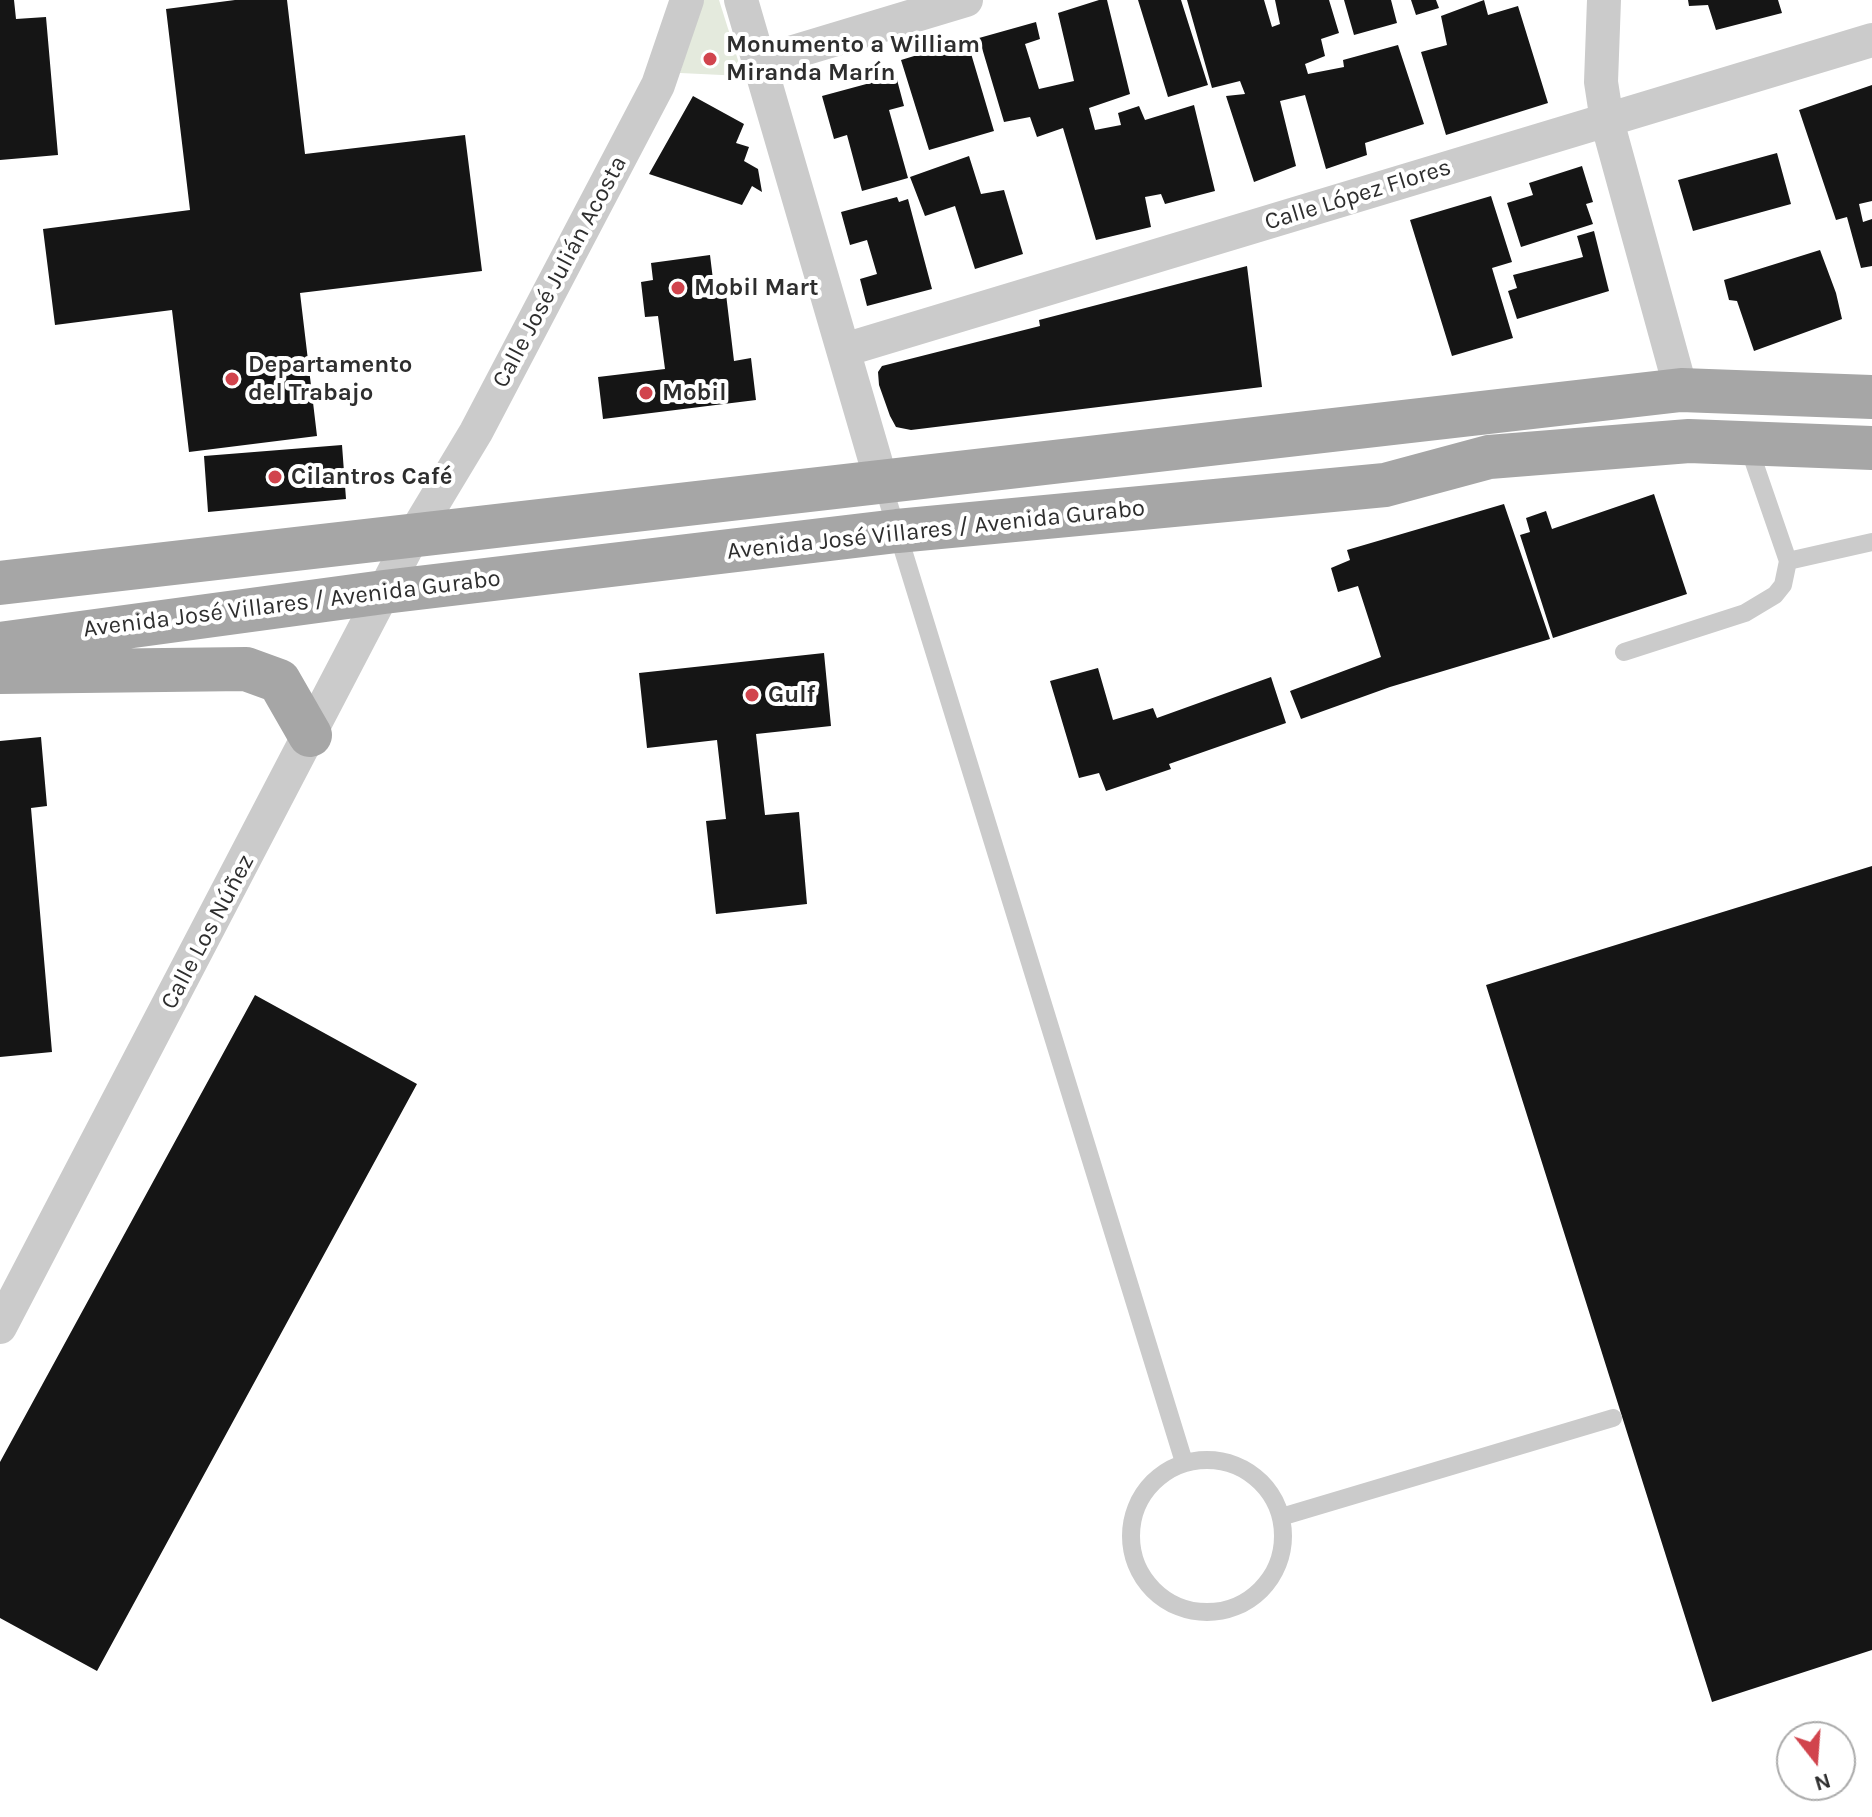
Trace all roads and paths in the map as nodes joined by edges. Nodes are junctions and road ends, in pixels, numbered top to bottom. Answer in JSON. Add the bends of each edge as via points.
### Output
{"nodes":[{"id":1,"x":687,"y":0,"type":"edge"},
{"id":2,"x":741,"y":0,"type":"edge"},
{"id":3,"x":966,"y":0,"type":"edge"},
{"id":4,"x":1604,"y":0,"type":"edge"},
{"id":5,"x":1872,"y":40,"type":"edge"},
{"id":6,"x":760,"y":62,"type":"junction"},
{"id":7,"x":1607,"y":121,"type":"junction"},
{"id":8,"x":844,"y":350,"type":"junction"},
{"id":9,"x":1681,"y":390,"type":"junction"},
{"id":10,"x":1872,"y":397,"type":"edge"},
{"id":11,"x":1747,"y":443,"type":"junction"},
{"id":12,"x":1872,"y":448,"type":"edge"},
{"id":13,"x":881,"y":480,"type":"junction"},
{"id":14,"x":649,"y":508,"type":"junction"},
{"id":15,"x":897,"y":531,"type":"junction"},
{"id":16,"x":413,"y":536,"type":"junction"},
{"id":17,"x":1872,"y":542,"type":"edge"},
{"id":18,"x":1788,"y":561,"type":"junction"},
{"id":19,"x":0,"y":583,"type":"edge"},
{"id":20,"x":384,"y":592,"type":"junction"},
{"id":21,"x":0,"y":644,"type":"edge"},
{"id":22,"x":1624,"y":652,"type":"dead end"},
{"id":23,"x":0,"y":672,"type":"edge"},
{"id":24,"x":310,"y":735,"type":"junction"},
{"id":25,"x":0,"y":1327,"type":"edge"},
{"id":26,"x":1613,"y":1418,"type":"dead end"},
{"id":27,"x":1184,"y":1462,"type":"junction"},
{"id":28,"x":1281,"y":1517,"type":"junction"}],
"edges":[{"from":1,"to":16,"type":"street","name":"Calle José Julián Acosta","via":[[658,85],[476,432]]},
{"from":2,"to":6,"type":"street"},
{"from":3,"to":6,"type":"street"},
{"from":4,"to":7,"type":"street","via":[[1601,82]]},
{"from":5,"to":7,"type":"street","name":"Calle López Flores"},
{"from":6,"to":8,"type":"street"},
{"from":7,"to":8,"type":"street","name":"Calle López Flores"},
{"from":7,"to":9,"type":"street"},
{"from":8,"to":13,"type":"street"},
{"from":9,"to":10,"type":"main road"},
{"from":9,"to":13,"type":"main road"},
{"from":11,"to":12,"type":"main road","name":"Avenida José Villares / Avenida Gurabo"},
{"from":11,"to":15,"type":"main road","name":"Avenida José Villares / Avenida Gurabo","via":[[1689,441],[1489,457],[1385,485]]},
{"from":11,"to":18,"type":"lane"},
{"from":13,"to":14,"type":"main road"},
{"from":13,"to":15,"type":"lane"},
{"from":14,"to":16,"type":"main road"},
{"from":14,"to":20,"type":"main road","via":[[497,540]]},
{"from":15,"to":20,"type":"main road","name":"Avenida José Villares / Avenida Gurabo"},
{"from":15,"to":27,"type":"lane"},
{"from":16,"to":19,"type":"main road"},
{"from":16,"to":20,"type":"street","name":"Calle Los Núñez"},
{"from":17,"to":18,"type":"lane"},
{"from":18,"to":22,"type":"lane","via":[[1775,595],[1745,613]]},
{"from":20,"to":21,"type":"main road","name":"Avenida José Villares / Avenida Gurabo"},
{"from":20,"to":24,"type":"street","name":"Calle Los Núñez"},
{"from":23,"to":24,"type":"main road","via":[[246,669],[279,681]]},
{"from":24,"to":25,"type":"street","name":"Calle Los Núñez"},
{"from":26,"to":28,"type":"lane"},
{"from":27,"to":28,"type":"lane","via":[[1215,1460],[1244,1469],[1268,1489]]},
{"from":27,"to":28,"type":"lane","via":[[1156,1478],[1137,1503],[1129,1534],[1136,1565],[1154,1591],[1181,1608],[1212,1612],[1239,1605],[1261,1590],[1280,1556]]}]}
